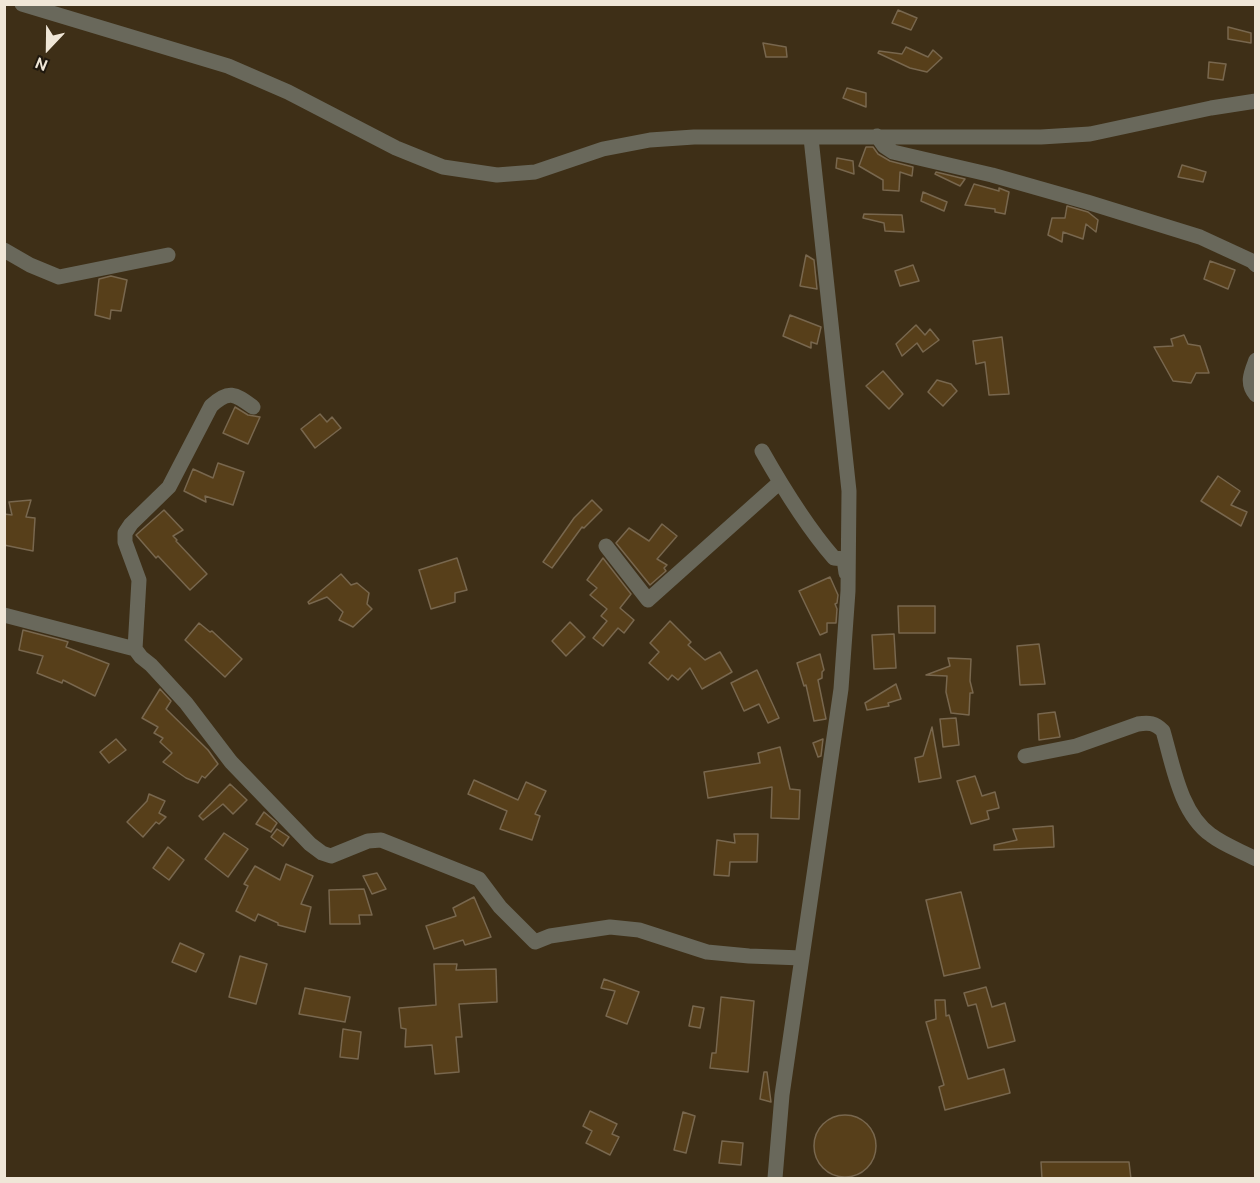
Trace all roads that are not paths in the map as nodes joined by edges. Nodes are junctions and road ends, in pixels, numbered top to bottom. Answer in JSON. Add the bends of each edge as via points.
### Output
{"nodes":[{"id":1,"x":22,"y":4,"type":"edge"},
{"id":2,"x":1256,"y":101,"type":"edge"},
{"id":3,"x":877,"y":136,"type":"junction"},
{"id":4,"x":811,"y":138,"type":"junction"},
{"id":5,"x":4,"y":250,"type":"edge"},
{"id":6,"x":168,"y":255,"type":"dead end"},
{"id":7,"x":1256,"y":265,"type":"edge"},
{"id":8,"x":1256,"y":360,"type":"edge"},
{"id":9,"x":1256,"y":395,"type":"edge"},
{"id":10,"x":253,"y":407,"type":"dead end"},
{"id":11,"x":762,"y":451,"type":"dead end"},
{"id":12,"x":780,"y":482,"type":"junction"},
{"id":13,"x":606,"y":546,"type":"dead end"},
{"id":14,"x":848,"y":591,"type":"junction"},
{"id":15,"x":4,"y":615,"type":"edge"},
{"id":16,"x":135,"y":649,"type":"junction"},
{"id":17,"x":1024,"y":756,"type":"dead end"},
{"id":18,"x":1256,"y":859,"type":"edge"},
{"id":19,"x":802,"y":958,"type":"junction"},
{"id":20,"x":775,"y":1179,"type":"edge"}],
"edges":[{"from":1,"to":4,"type":"street","via":[[228,66],[443,167],[497,175],[535,172],[603,148],[650,140]]},
{"from":2,"to":3,"type":"street","via":[[1090,134]]},
{"from":3,"to":4,"type":"street"},
{"from":3,"to":7,"type":"street","via":[[893,152],[992,175],[1200,237]]},
{"from":4,"to":14,"type":"street","via":[[849,491]]},
{"from":5,"to":6,"type":"street","via":[[58,277]]},
{"from":8,"to":9,"type":"street","via":[[1249,377]]},
{"from":10,"to":16,"type":"street","via":[[229,394],[211,406],[169,488],[125,533],[139,580]]},
{"from":11,"to":12,"type":"street"},
{"from":12,"to":13,"type":"street","via":[[648,600]]},
{"from":12,"to":14,"type":"street","via":[[821,543],[834,558],[844,559]]},
{"from":14,"to":19,"type":"street","via":[[841,689]]},
{"from":15,"to":16,"type":"street"},
{"from":16,"to":19,"type":"street","via":[[186,703],[231,762],[322,853],[331,856],[368,841],[381,840],[479,879],[535,942],[610,927],[639,930],[707,952]]},
{"from":17,"to":18,"type":"street","via":[[1076,746],[1138,724],[1157,725],[1185,801],[1198,824]]},
{"from":19,"to":20,"type":"street","via":[[782,1095]]}]}
